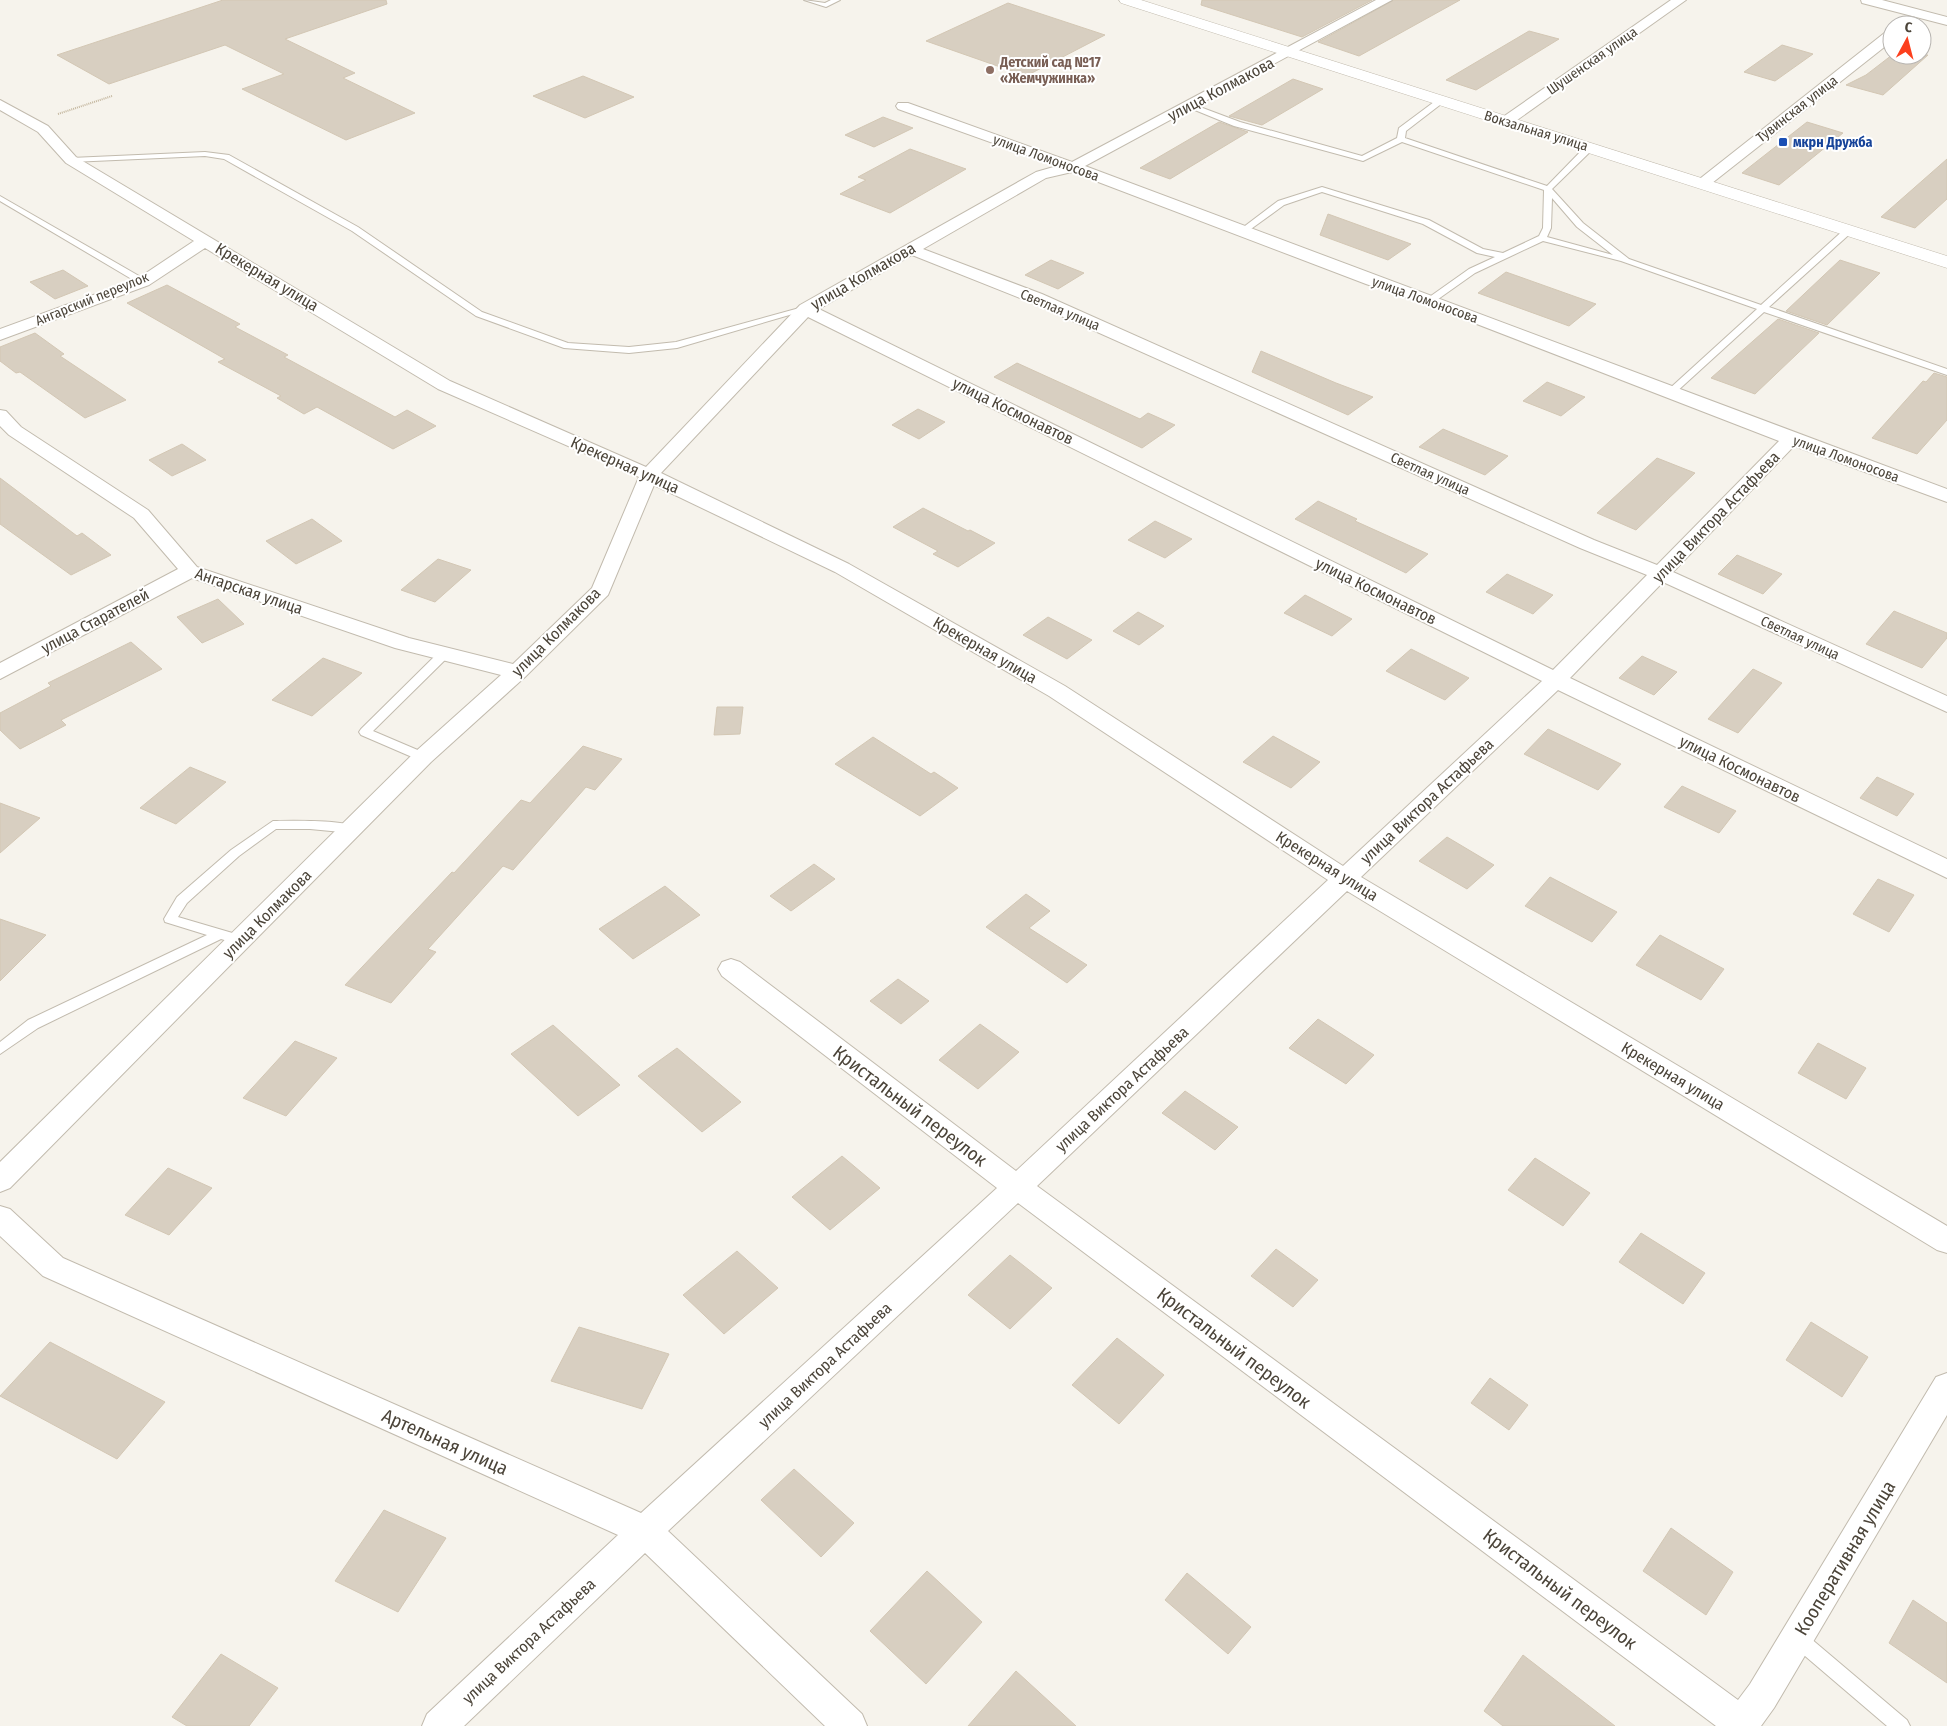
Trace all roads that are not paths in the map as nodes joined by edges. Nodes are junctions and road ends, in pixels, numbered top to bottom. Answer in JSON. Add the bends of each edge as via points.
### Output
{"nodes":[{"id":1,"x":806,"y":0,"type":"edge"},
{"id":2,"x":837,"y":0,"type":"edge"},
{"id":3,"x":1126,"y":0,"type":"edge"},
{"id":4,"x":1386,"y":0,"type":"edge"},
{"id":5,"x":1680,"y":0,"type":"edge"},
{"id":6,"x":1867,"y":0,"type":"edge"},
{"id":7,"x":1929,"y":4,"type":"dead end"},
{"id":8,"x":1918,"y":13,"type":"junction"},
{"id":9,"x":1916,"y":15,"type":"edge"},
{"id":10,"x":1947,"y":21,"type":"edge"},
{"id":11,"x":1882,"y":42,"type":"edge"},
{"id":12,"x":1289,"y":53,"type":"junction"},
{"id":13,"x":1441,"y":102,"type":"junction"},
{"id":14,"x":0,"y":104,"type":"edge"},
{"id":15,"x":903,"y":106,"type":"dead end"},
{"id":16,"x":1189,"y":106,"type":"junction"},
{"id":17,"x":1505,"y":122,"type":"junction"},
{"id":18,"x":1401,"y":139,"type":"junction"},
{"id":19,"x":1589,"y":148,"type":"junction"},
{"id":20,"x":71,"y":160,"type":"junction"},
{"id":21,"x":1073,"y":167,"type":"junction"},
{"id":22,"x":1702,"y":184,"type":"junction"},
{"id":23,"x":1548,"y":189,"type":"junction"},
{"id":24,"x":0,"y":198,"type":"edge"},
{"id":25,"x":1850,"y":230,"type":"junction"},
{"id":26,"x":1241,"y":232,"type":"junction"},
{"id":27,"x":1542,"y":238,"type":"junction"},
{"id":28,"x":206,"y":240,"type":"junction"},
{"id":29,"x":910,"y":249,"type":"junction"},
{"id":30,"x":1504,"y":256,"type":"junction"},
{"id":31,"x":1626,"y":261,"type":"junction"},
{"id":32,"x":1947,"y":262,"type":"edge"},
{"id":33,"x":143,"y":282,"type":"junction"},
{"id":34,"x":1431,"y":300,"type":"junction"},
{"id":35,"x":1764,"y":308,"type":"junction"},
{"id":36,"x":806,"y":309,"type":"junction"},
{"id":37,"x":0,"y":336,"type":"edge"},
{"id":38,"x":1947,"y":372,"type":"edge"},
{"id":39,"x":1671,"y":392,"type":"junction"},
{"id":40,"x":0,"y":415,"type":"edge"},
{"id":41,"x":1791,"y":439,"type":"junction"},
{"id":42,"x":649,"y":475,"type":"junction"},
{"id":43,"x":1947,"y":496,"type":"edge"},
{"id":44,"x":190,"y":571,"type":"junction"},
{"id":45,"x":1661,"y":574,"type":"junction"},
{"id":46,"x":443,"y":655,"type":"junction"},
{"id":47,"x":0,"y":672,"type":"edge"},
{"id":48,"x":517,"y":672,"type":"junction"},
{"id":49,"x":1556,"y":680,"type":"junction"},
{"id":50,"x":1947,"y":705,"type":"edge"},
{"id":51,"x":423,"y":757,"type":"junction"},
{"id":52,"x":352,"y":829,"type":"junction"},
{"id":53,"x":1947,"y":869,"type":"edge"},
{"id":54,"x":1345,"y":879,"type":"junction"},
{"id":55,"x":220,"y":934,"type":"junction"},
{"id":56,"x":240,"y":940,"type":"junction"},
{"id":57,"x":731,"y":969,"type":"dead end"},
{"id":58,"x":0,"y":1050,"type":"edge"},
{"id":59,"x":1,"y":1177,"type":"edge"},
{"id":60,"x":1018,"y":1187,"type":"junction"},
{"id":61,"x":0,"y":1218,"type":"edge"},
{"id":62,"x":1947,"y":1241,"type":"edge"},
{"id":63,"x":1947,"y":1387,"type":"edge"},
{"id":64,"x":645,"y":1531,"type":"junction"},
{"id":65,"x":1797,"y":1638,"type":"junction"},
{"id":66,"x":1740,"y":1725,"type":"edge"},
{"id":67,"x":440,"y":1726,"type":"edge"},
{"id":68,"x":850,"y":1726,"type":"edge"},
{"id":69,"x":1901,"y":1726,"type":"edge"}],
"edges":[{"from":1,"to":2,"type":"lane","via":[[826,5]]},
{"from":3,"to":12,"type":"street","name":"Вокзальная улица"},
{"from":4,"to":12,"type":"street","name":"улица Колмакова"},
{"from":5,"to":17,"type":"street","name":"Шушенская улица"},
{"from":6,"to":8,"type":"street"},
{"from":7,"to":8,"type":"street"},
{"from":8,"to":9,"type":"street"},
{"from":8,"to":10,"type":"street"},
{"from":11,"to":22,"type":"street","name":"Тувинская улица"},
{"from":12,"to":13,"type":"street","name":"Вокзальная улица"},
{"from":12,"to":16,"type":"street","name":"улица Колмакова"},
{"from":13,"to":17,"type":"street","name":"Вокзальная улица"},
{"from":13,"to":18,"type":"lane","via":[[1402,130]]},
{"from":14,"to":20,"type":"street","name":"Крекерная улица","via":[[43,129]]},
{"from":15,"to":21,"type":"street","name":"улица Ломоносова"},
{"from":16,"to":18,"type":"lane","via":[[1237,124],[1363,159]]},
{"from":16,"to":21,"type":"street","name":"улица Колмакова"},
{"from":17,"to":19,"type":"street","name":"Вокзальная улица"},
{"from":18,"to":23,"type":"lane"},
{"from":19,"to":22,"type":"street","name":"Вокзальная улица"},
{"from":19,"to":23,"type":"lane"},
{"from":20,"to":28,"type":"street","name":"Крекерная улица"},
{"from":20,"to":36,"type":"lane","via":[[205,154],[226,157],[355,229],[479,314],[567,346],[629,350],[678,345]]},
{"from":21,"to":26,"type":"street","name":"улица Ломоносова"},
{"from":21,"to":29,"type":"street","name":"улица Колмакова","via":[[1041,175]]},
{"from":22,"to":25,"type":"street","name":"Вокзальная улица"},
{"from":23,"to":27,"type":"lane","via":[[1547,228]]},
{"from":23,"to":31,"type":"lane","via":[[1580,225]]},
{"from":24,"to":33,"type":"lane"},
{"from":25,"to":32,"type":"street","name":"Вокзальная улица"},
{"from":25,"to":35,"type":"lane"},
{"from":26,"to":30,"type":"lane","via":[[1281,203],[1322,189],[1426,222],[1480,251]]},
{"from":26,"to":34,"type":"street","name":"улица Ломоносова"},
{"from":27,"to":30,"type":"lane"},
{"from":27,"to":31,"type":"lane"},
{"from":28,"to":33,"type":"street","name":"Ангарский переулок"},
{"from":28,"to":42,"type":"street","name":"Крекерная улица","via":[[444,385]]},
{"from":29,"to":36,"type":"street","name":"улица Колмакова"},
{"from":29,"to":45,"type":"street","name":"Светлая улица","via":[[1036,298]]},
{"from":30,"to":34,"type":"lane","via":[[1472,271]]},
{"from":31,"to":35,"type":"lane"},
{"from":33,"to":37,"type":"street","name":"Ангарский переулок"},
{"from":34,"to":39,"type":"street","name":"улица Ломоносова"},
{"from":35,"to":38,"type":"lane"},
{"from":35,"to":39,"type":"lane"},
{"from":36,"to":42,"type":"street","name":"улица Колмакова"},
{"from":36,"to":49,"type":"street","name":"улица Космонавтов"},
{"from":39,"to":41,"type":"street","name":"улица Ломоносова"},
{"from":40,"to":44,"type":"street","name":"Ангарская улица","via":[[15,431],[140,514]]},
{"from":41,"to":43,"type":"street","name":"улица Ломоносова"},
{"from":41,"to":45,"type":"street","name":"улица Виктора Астафьева"},
{"from":42,"to":48,"type":"street","name":"улица Колмакова","via":[[600,591]]},
{"from":42,"to":54,"type":"street","name":"Крекерная улица","via":[[842,568],[1049,686]]},
{"from":44,"to":46,"type":"street","name":"Ангарская улица"},
{"from":44,"to":47,"type":"street","name":"улица Старателей"},
{"from":45,"to":49,"type":"street","name":"улица Виктора Астафьева"},
{"from":45,"to":50,"type":"street","name":"Светлая улица"},
{"from":46,"to":48,"type":"street","name":"Ангарская улица"},
{"from":46,"to":51,"type":"lane","via":[[365,732]]},
{"from":48,"to":51,"type":"street","name":"улица Колмакова"},
{"from":49,"to":53,"type":"street","name":"улица Космонавтов"},
{"from":49,"to":54,"type":"street","name":"улица Виктора Астафьева"},
{"from":51,"to":52,"type":"street","name":"улица Колмакова"},
{"from":52,"to":55,"type":"lane","via":[[273,826],[235,853],[182,900],[170,919]]},
{"from":52,"to":56,"type":"street","name":"улица Колмакова"},
{"from":54,"to":60,"type":"street","name":"улица Виктора Астафьева"},
{"from":54,"to":62,"type":"street","name":"Крекерная улица"},
{"from":55,"to":56,"type":"lane"},
{"from":55,"to":58,"type":"lane","via":[[33,1024]]},
{"from":56,"to":59,"type":"street","name":"улица Колмакова"},
{"from":57,"to":60,"type":"street","name":"Кристальный переулок"},
{"from":60,"to":64,"type":"street","name":"улица Виктора Астафьева"},
{"from":60,"to":66,"type":"street","name":"Кристальный переулок"},
{"from":61,"to":64,"type":"street","name":"Артельная улица","via":[[53,1267]]},
{"from":63,"to":65,"type":"street","name":"Кооперативная улица"},
{"from":64,"to":67,"type":"street","name":"улица Виктора Астафьева"},
{"from":64,"to":68,"type":"street","name":"Артельная улица"},
{"from":65,"to":66,"type":"street","name":"Кооперативная улица","via":[[1762,1696]]},
{"from":65,"to":69,"type":"lane"}]}
